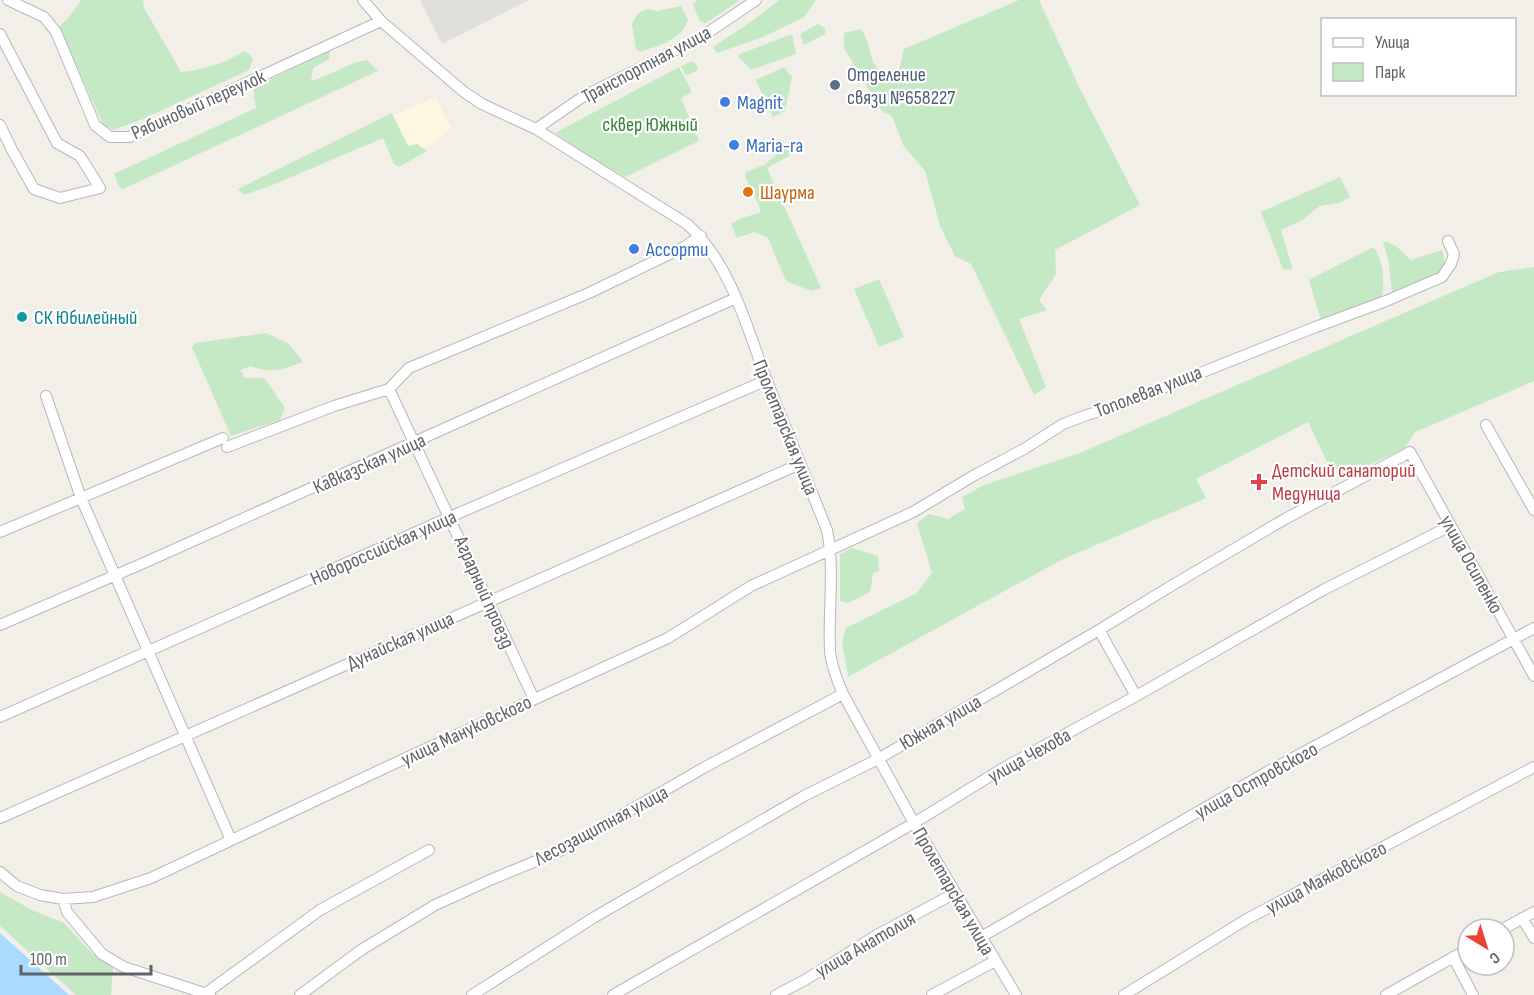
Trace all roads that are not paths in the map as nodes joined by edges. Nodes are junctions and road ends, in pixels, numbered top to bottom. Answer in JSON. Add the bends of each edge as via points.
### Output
{"nodes":[{"id":1,"x":8,"y":0,"type":"edge"},
{"id":2,"x":363,"y":0,"type":"edge"},
{"id":3,"x":756,"y":0,"type":"edge"},
{"id":4,"x":381,"y":21,"type":"junction"},
{"id":5,"x":0,"y":34,"type":"edge"},
{"id":6,"x":0,"y":125,"type":"edge"},
{"id":7,"x":536,"y":129,"type":"junction"},
{"id":8,"x":700,"y":236,"type":"junction"},
{"id":9,"x":1448,"y":241,"type":"dead end"},
{"id":10,"x":736,"y":298,"type":"junction"},
{"id":11,"x":767,"y":380,"type":"junction"},
{"id":12,"x":389,"y":388,"type":"junction"},
{"id":13,"x":46,"y":396,"type":"dead end"},
{"id":14,"x":1486,"y":425,"type":"dead end"},
{"id":15,"x":414,"y":442,"type":"junction"},
{"id":16,"x":1410,"y":452,"type":"joint"},
{"id":17,"x":800,"y":464,"type":"junction"},
{"id":18,"x":81,"y":498,"type":"junction"},
{"id":19,"x":1534,"y":510,"type":"edge"},
{"id":20,"x":450,"y":517,"type":"junction"},
{"id":21,"x":1450,"y":526,"type":"junction"},
{"id":22,"x":0,"y":532,"type":"edge"},
{"id":23,"x":831,"y":550,"type":"junction"},
{"id":24,"x":115,"y":575,"type":"junction"},
{"id":25,"x":487,"y":601,"type":"junction"},
{"id":26,"x":0,"y":624,"type":"edge"},
{"id":27,"x":1534,"y":628,"type":"edge"},
{"id":28,"x":1099,"y":630,"type":"junction"},
{"id":29,"x":1514,"y":639,"type":"junction"},
{"id":30,"x":150,"y":651,"type":"junction"},
{"id":31,"x":1534,"y":676,"type":"edge"},
{"id":32,"x":843,"y":694,"type":"junction"},
{"id":33,"x":1136,"y":696,"type":"junction"},
{"id":34,"x":534,"y":699,"type":"junction"},
{"id":35,"x":0,"y":717,"type":"edge"},
{"id":36,"x":185,"y":737,"type":"junction"},
{"id":37,"x":878,"y":759,"type":"junction"},
{"id":38,"x":1534,"y":767,"type":"edge"},
{"id":39,"x":0,"y":818,"type":"edge"},
{"id":40,"x":914,"y":823,"type":"junction"},
{"id":41,"x":231,"y":840,"type":"junction"},
{"id":42,"x":429,"y":850,"type":"dead end"},
{"id":43,"x":0,"y":872,"type":"edge"},
{"id":44,"x":955,"y":893,"type":"junction"},
{"id":45,"x":63,"y":898,"type":"junction"},
{"id":46,"x":1534,"y":912,"type":"edge"},
{"id":47,"x":1522,"y":918,"type":"junction"},
{"id":48,"x":1516,"y":921,"type":"edge"},
{"id":49,"x":981,"y":937,"type":"junction"},
{"id":50,"x":1534,"y":939,"type":"edge"},
{"id":51,"x":1456,"y":955,"type":"edge"},
{"id":52,"x":1453,"y":957,"type":"junction"},
{"id":53,"x":995,"y":961,"type":"junction"},
{"id":54,"x":208,"y":994,"type":"edge"},
{"id":55,"x":300,"y":995,"type":"edge"},
{"id":56,"x":472,"y":995,"type":"edge"},
{"id":57,"x":613,"y":995,"type":"edge"},
{"id":58,"x":776,"y":995,"type":"edge"},
{"id":59,"x":932,"y":995,"type":"edge"},
{"id":60,"x":1016,"y":995,"type":"edge"},
{"id":61,"x":1124,"y":995,"type":"edge"},
{"id":62,"x":1387,"y":995,"type":"edge"},
{"id":63,"x":1473,"y":995,"type":"edge"}],
"edges":[{"from":1,"to":4,"type":"street","name":"Рябиновый переулок","via":[[44,16],[56,32],[95,125],[110,137],[129,137]]},
{"from":2,"to":4,"type":"street","name":"Пролетарская улица"},
{"from":3,"to":7,"type":"street","name":"Транспортная улица","via":[[700,38],[584,96]]},
{"from":4,"to":7,"type":"street","name":"Пролетарская улица","via":[[464,92]]},
{"from":5,"to":6,"type":"street","via":[[57,143],[80,156],[100,188],[60,198],[34,189]]},
{"from":7,"to":8,"type":"street","name":"Пролетарская улица"},
{"from":8,"to":10,"type":"street","name":"Пролетарская улица","via":[[724,269]]},
{"from":8,"to":12,"type":"street","via":[[592,291],[409,368]]},
{"from":9,"to":23,"type":"street","name":"Тополевая улица","via":[[1454,254],[1442,277],[1386,302],[1063,424],[913,512]]},
{"from":10,"to":11,"type":"street","name":"Пролетарская улица"},
{"from":10,"to":15,"type":"street","name":"Кавказская улица"},
{"from":11,"to":17,"type":"street","name":"Пролетарская улица"},
{"from":11,"to":20,"type":"street","name":"Новороссийская улица"},
{"from":12,"to":15,"type":"street","name":"Аграрный проезд"},
{"from":12,"to":18,"type":"street","via":[[225,442]]},
{"from":13,"to":18,"type":"street"},
{"from":14,"to":19,"type":"street"},
{"from":15,"to":20,"type":"street","name":"Аграрный проезд"},
{"from":15,"to":24,"type":"street","name":"Кавказская улица"},
{"from":16,"to":21,"type":"street","name":"улица Осипенко"},
{"from":16,"to":28,"type":"street","name":"Южная улица","via":[[1285,519]]},
{"from":17,"to":23,"type":"street","name":"Пролетарская улица","via":[[827,530]]},
{"from":17,"to":25,"type":"street","name":"Дунайская улица"},
{"from":18,"to":22,"type":"street"},
{"from":18,"to":24,"type":"street"},
{"from":20,"to":25,"type":"street","name":"Аграрный проезд"},
{"from":20,"to":30,"type":"street","name":"Новороссийская улица"},
{"from":21,"to":29,"type":"street","name":"улица Осипенко"},
{"from":21,"to":33,"type":"street","name":"улица Чехова","via":[[1323,590]]},
{"from":23,"to":32,"type":"street","name":"Пролетарская улица","via":[[830,652]]},
{"from":23,"to":34,"type":"street","name":"улица Мануковского","via":[[751,586],[668,638]]},
{"from":24,"to":26,"type":"street","name":"Кавказская улица"},
{"from":24,"to":30,"type":"street"},
{"from":25,"to":34,"type":"street","name":"Аграрный проезд"},
{"from":25,"to":36,"type":"street","name":"Дунайская улица"},
{"from":27,"to":29,"type":"street","name":"улица Островского"},
{"from":28,"to":33,"type":"street"},
{"from":28,"to":37,"type":"street","name":"Южная улица"},
{"from":29,"to":31,"type":"street","name":"улица Осипенко"},
{"from":29,"to":49,"type":"street","name":"улица Островского","via":[[1267,772]]},
{"from":30,"to":35,"type":"street","name":"Новороссийская улица"},
{"from":30,"to":36,"type":"street"},
{"from":32,"to":37,"type":"street","name":"Пролетарская улица"},
{"from":32,"to":55,"type":"street","name":"Лесозащитная улица","via":[[705,767],[558,852],[435,905],[361,950]]},
{"from":33,"to":40,"type":"street","name":"улица Чехова","via":[[1005,767]]},
{"from":34,"to":41,"type":"street","name":"улица Мануковского"},
{"from":36,"to":39,"type":"street","name":"Дунайская улица"},
{"from":36,"to":41,"type":"street"},
{"from":37,"to":40,"type":"street","name":"Пролетарская улица"},
{"from":37,"to":56,"type":"street","name":"Южная улица","via":[[804,796],[594,918]]},
{"from":38,"to":61,"type":"street","name":"улица Маяковского","via":[[1247,919]]},
{"from":40,"to":44,"type":"street","name":"Пролетарская улица"},
{"from":40,"to":57,"type":"street","name":"улица Чехова"},
{"from":41,"to":45,"type":"street","name":"улица Мануковского","via":[[151,878],[93,897]]},
{"from":42,"to":54,"type":"street","via":[[320,910]]},
{"from":43,"to":45,"type":"street","name":"улица Мануковского","via":[[17,886]]},
{"from":44,"to":49,"type":"street","name":"Пролетарская улица"},
{"from":44,"to":58,"type":"street","name":"улица Анатолия"},
{"from":45,"to":54,"type":"street","via":[[67,912],[102,954],[124,967]]},
{"from":46,"to":47,"type":"street"},
{"from":47,"to":48,"type":"street"},
{"from":47,"to":50,"type":"street"},
{"from":49,"to":53,"type":"street","name":"Пролетарская улица"},
{"from":51,"to":52,"type":"street"},
{"from":52,"to":62,"type":"street"},
{"from":52,"to":63,"type":"street"},
{"from":53,"to":59,"type":"street"},
{"from":53,"to":60,"type":"street","name":"Пролетарская улица"}]}
